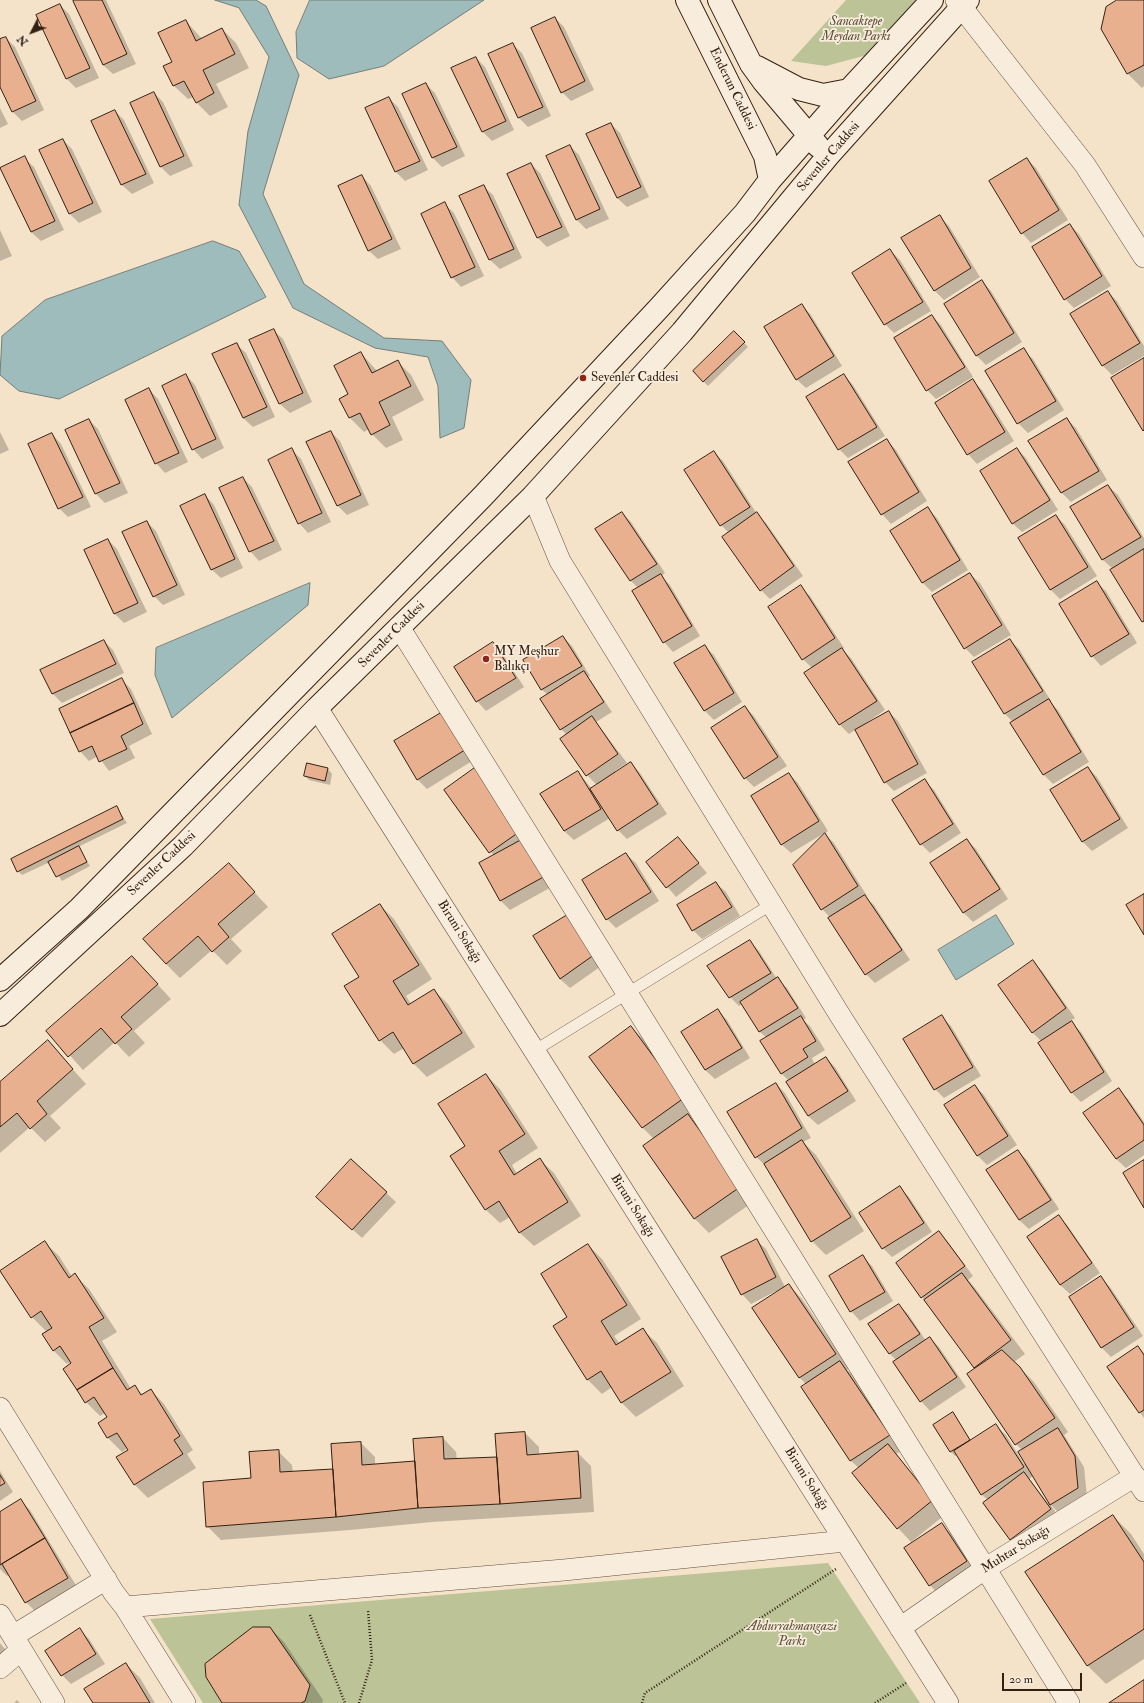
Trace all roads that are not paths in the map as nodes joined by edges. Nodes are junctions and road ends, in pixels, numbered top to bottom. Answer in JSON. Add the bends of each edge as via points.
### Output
{"nodes":[{"id":1,"x":687,"y":0,"type":"edge"},
{"id":2,"x":719,"y":0,"type":"edge"},
{"id":3,"x":932,"y":0,"type":"edge"},
{"id":4,"x":962,"y":2,"type":"edge"},
{"id":5,"x":751,"y":64,"type":"junction"},
{"id":6,"x":849,"y":90,"type":"junction"},
{"id":7,"x":808,"y":136,"type":"junction"},
{"id":8,"x":828,"y":156,"type":"junction"},
{"id":9,"x":770,"y":180,"type":"junction"},
{"id":10,"x":1144,"y":256,"type":"edge"},
{"id":11,"x":533,"y":496,"type":"junction"},
{"id":12,"x":399,"y":628,"type":"junction"},
{"id":13,"x":317,"y":708,"type":"junction"},
{"id":14,"x":772,"y":904,"type":"junction"},
{"id":15,"x":0,"y":980,"type":"edge"},
{"id":16,"x":627,"y":993,"type":"junction"},
{"id":17,"x":0,"y":1015,"type":"edge"},
{"id":18,"x":534,"y":1051,"type":"junction"},
{"id":19,"x":0,"y":1408,"type":"edge"},
{"id":20,"x":1139,"y":1483,"type":"edge"},
{"id":21,"x":850,"y":1549,"type":"junction"},
{"id":22,"x":986,"y":1568,"type":"junction"},
{"id":23,"x":106,"y":1578,"type":"junction"},
{"id":24,"x":125,"y":1607,"type":"junction"},
{"id":25,"x":0,"y":1615,"type":"edge"},
{"id":26,"x":900,"y":1628,"type":"junction"},
{"id":27,"x":17,"y":1643,"type":"junction"},
{"id":28,"x":0,"y":1668,"type":"edge"},
{"id":29,"x":54,"y":1703,"type":"edge"},
{"id":30,"x":185,"y":1703,"type":"edge"},
{"id":31,"x":948,"y":1703,"type":"edge"},
{"id":32,"x":1069,"y":1703,"type":"edge"}],
"edges":[{"from":1,"to":9,"type":"main road","name":"Enderun Caddesi","via":[[765,156]]},
{"from":2,"to":5,"type":"main road"},
{"from":3,"to":6,"type":"main road","name":"Sevenler Caddesi"},
{"from":4,"to":8,"type":"main road","name":"Sevenler Caddesi"},
{"from":4,"to":10,"type":"street","via":[[1085,165]]},
{"from":5,"to":6,"type":"main road","via":[[799,89],[823,95]]},
{"from":5,"to":7,"type":"main road"},
{"from":6,"to":7,"type":"main road","name":"Sevenler Caddesi"},
{"from":7,"to":8,"type":"main road"},
{"from":7,"to":9,"type":"main road","name":"Sevenler Caddesi"},
{"from":8,"to":11,"type":"main road","name":"Sevenler Caddesi","via":[[682,332]]},
{"from":9,"to":15,"type":"main road","name":"Sevenler Caddesi","via":[[745,213],[659,308],[483,496],[79,909]]},
{"from":11,"to":12,"type":"main road","name":"Sevenler Caddesi"},
{"from":11,"to":14,"type":"street","via":[[560,561]]},
{"from":12,"to":13,"type":"main road","name":"Sevenler Caddesi"},
{"from":12,"to":16,"type":"street"},
{"from":13,"to":17,"type":"main road","name":"Sevenler Caddesi","via":[[183,846]]},
{"from":13,"to":18,"type":"street","name":"Biruni Sokağı"},
{"from":14,"to":16,"type":"lane"},
{"from":14,"to":20,"type":"street","via":[[841,1017]]},
{"from":16,"to":18,"type":"lane"},
{"from":16,"to":22,"type":"street"},
{"from":18,"to":21,"type":"street","name":"Biruni Sokağı"},
{"from":19,"to":23,"type":"street"},
{"from":20,"to":22,"type":"street","name":"Muhtar Sokağı"},
{"from":21,"to":24,"type":"street"},
{"from":21,"to":26,"type":"street","name":"Biruni Sokağı"},
{"from":22,"to":26,"type":"street","name":"Muhtar Sokağı"},
{"from":22,"to":32,"type":"street"},
{"from":23,"to":24,"type":"street"},
{"from":23,"to":27,"type":"street"},
{"from":24,"to":30,"type":"street"},
{"from":25,"to":27,"type":"street"},
{"from":26,"to":31,"type":"street","name":"Biruni Sokağı"},
{"from":27,"to":28,"type":"street"},
{"from":27,"to":29,"type":"street"}]}
